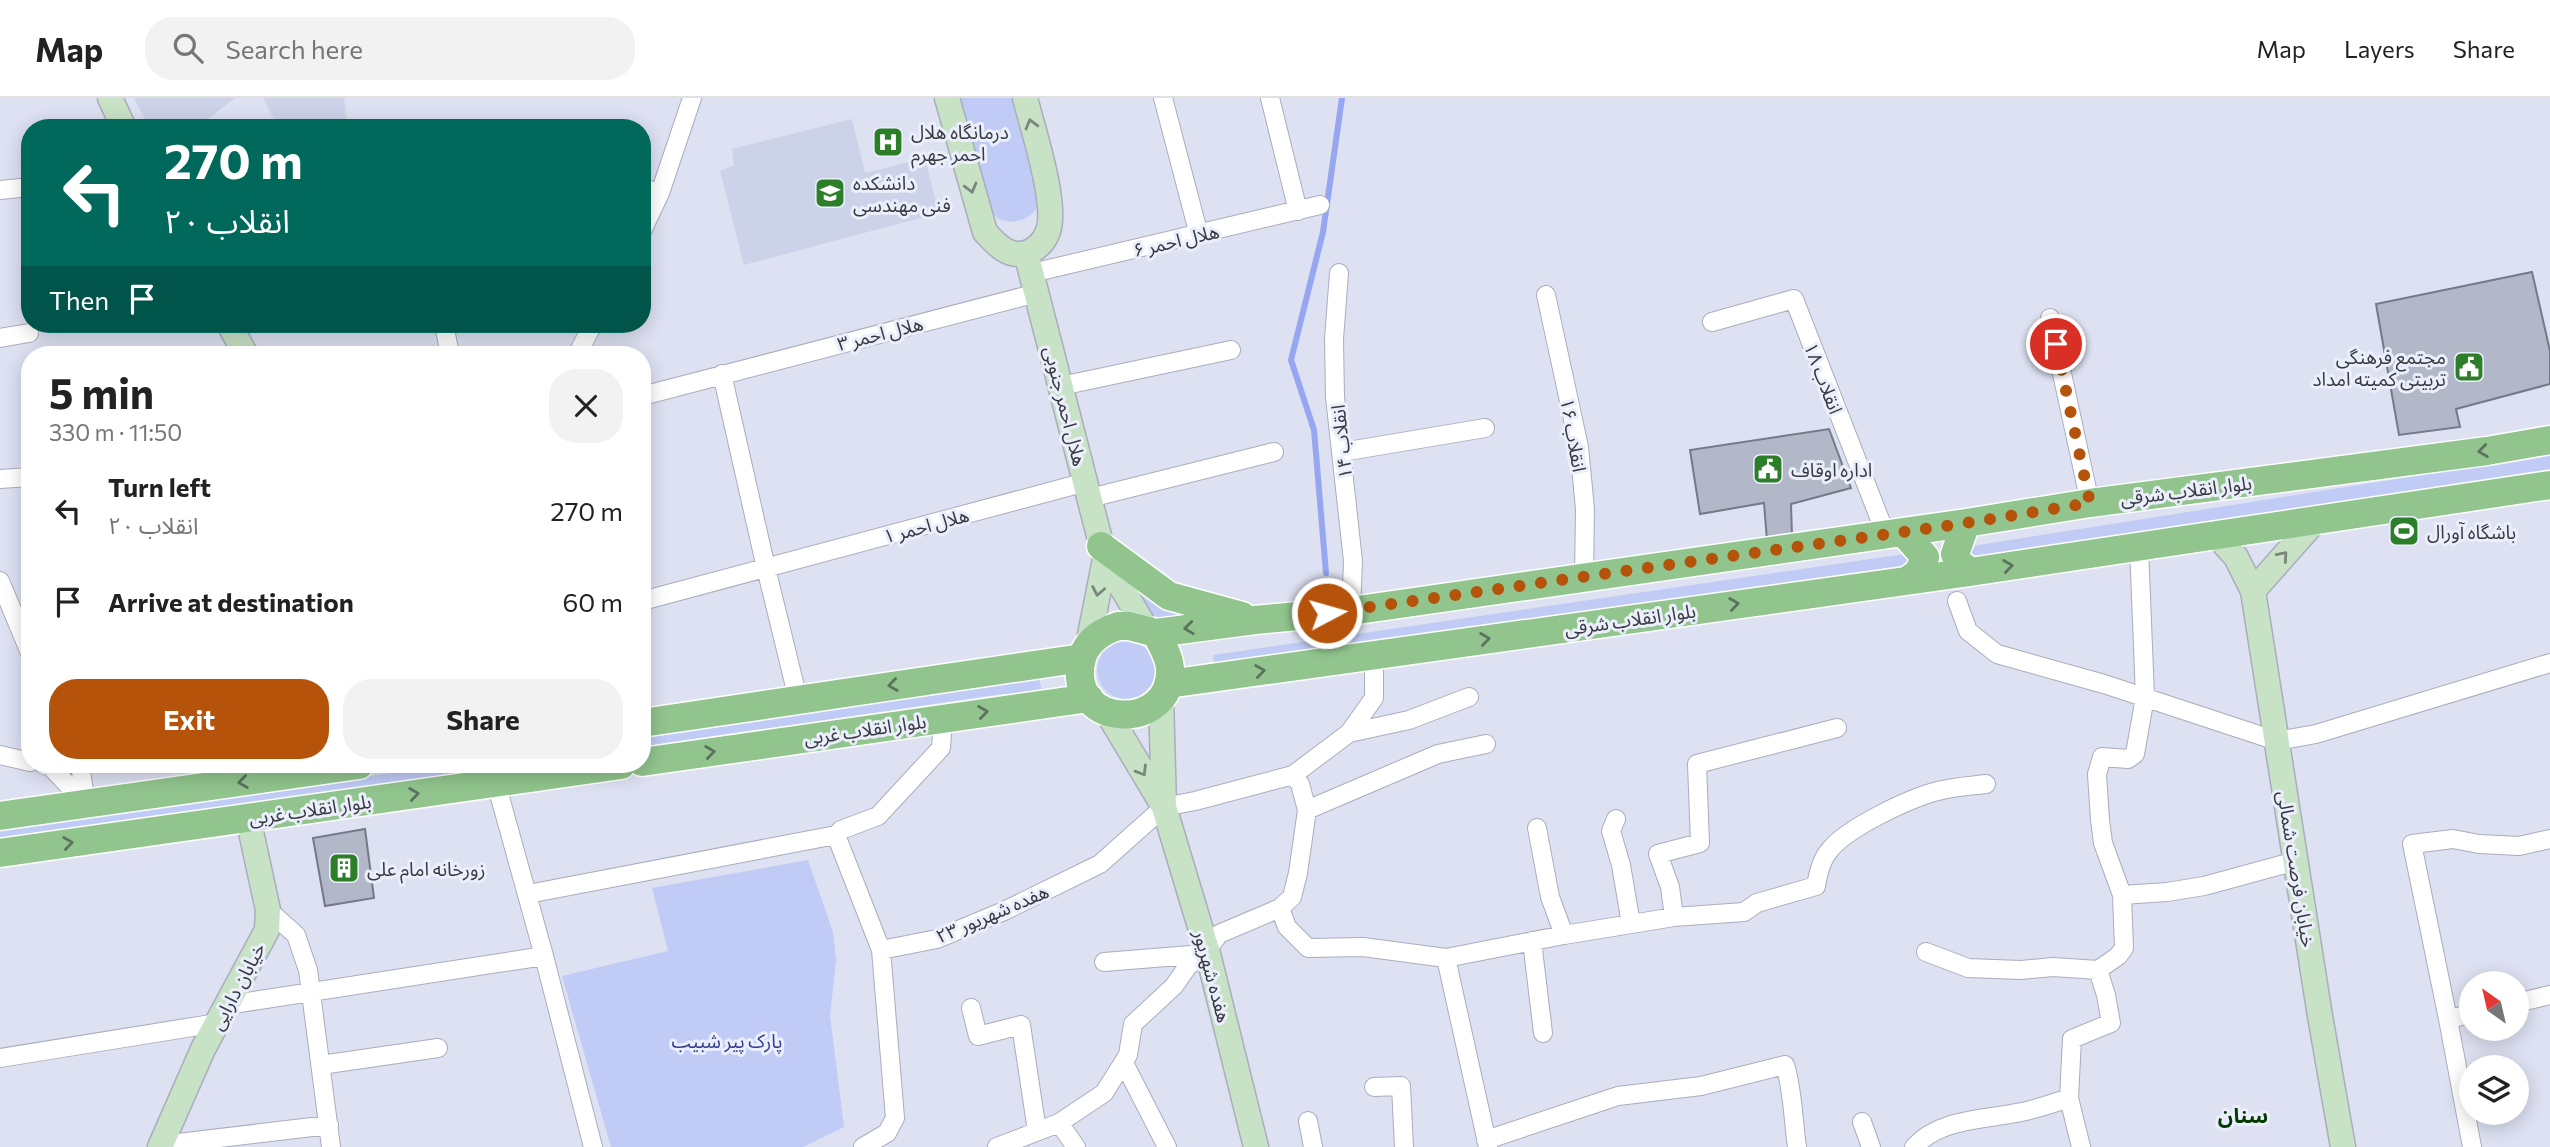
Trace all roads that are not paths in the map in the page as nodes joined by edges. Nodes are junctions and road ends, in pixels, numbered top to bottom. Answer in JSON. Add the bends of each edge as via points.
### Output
{"nodes":[{"id":1,"x":110,"y":98,"type":"edge"},
{"id":2,"x":692,"y":98,"type":"edge"},
{"id":3,"x":947,"y":98,"type":"edge"},
{"id":4,"x":1025,"y":98,"type":"edge"},
{"id":5,"x":1163,"y":98,"type":"edge"},
{"id":6,"x":1270,"y":98,"type":"edge"},
{"id":7,"x":120,"y":119,"type":"edge"},
{"id":8,"x":21,"y":188,"type":"edge"},
{"id":9,"x":0,"y":190,"type":"edge"},
{"id":10,"x":651,"y":190,"type":"edge"},
{"id":11,"x":660,"y":193,"type":"junction"},
{"id":12,"x":1320,"y":205,"type":"dead end"},
{"id":13,"x":1298,"y":211,"type":"junction"},
{"id":14,"x":651,"y":212,"type":"edge"},
{"id":15,"x":1199,"y":235,"type":"junction"},
{"id":16,"x":1032,"y":273,"type":"junction"},
{"id":17,"x":1339,"y":273,"type":"dead end"},
{"id":18,"x":1546,"y":295,"type":"dead end"},
{"id":19,"x":2050,"y":318,"type":"dead end"},
{"id":20,"x":1712,"y":322,"type":"dead end"},
{"id":21,"x":29,"y":333,"type":"dead end"},
{"id":22,"x":0,"y":338,"type":"edge"},
{"id":23,"x":1231,"y":350,"type":"dead end"},
{"id":24,"x":722,"y":374,"type":"junction"},
{"id":25,"x":1061,"y":386,"type":"junction"},
{"id":26,"x":651,"y":394,"type":"edge"},
{"id":27,"x":1485,"y":428,"type":"dead end"},
{"id":28,"x":2550,"y":440,"type":"edge"},
{"id":29,"x":1274,"y":452,"type":"dead end"},
{"id":30,"x":1342,"y":452,"type":"junction"},
{"id":31,"x":21,"y":478,"type":"edge"},
{"id":32,"x":0,"y":479,"type":"edge"},
{"id":33,"x":2550,"y":485,"type":"edge"},
{"id":34,"x":1088,"y":490,"type":"junction"},
{"id":35,"x":2090,"y":503,"type":"junction"},
{"id":36,"x":2314,"y":522,"type":"junction"},
{"id":37,"x":1966,"y":523,"type":"junction"},
{"id":38,"x":1894,"y":534,"type":"junction"},
{"id":39,"x":2217,"y":536,"type":"junction"},
{"id":40,"x":2139,"y":547,"type":"junction"},
{"id":41,"x":1103,"y":553,"type":"junction"},
{"id":42,"x":766,"y":568,"type":"junction"},
{"id":43,"x":1970,"y":572,"type":"junction"},
{"id":44,"x":1584,"y":578,"type":"junction"},
{"id":45,"x":1908,"y":580,"type":"junction"},
{"id":46,"x":0,"y":582,"type":"edge"},
{"id":47,"x":2253,"y":591,"type":"junction"},
{"id":48,"x":651,"y":599,"type":"edge"},
{"id":49,"x":1957,"y":601,"type":"dead end"},
{"id":50,"x":1351,"y":611,"type":"junction"},
{"id":51,"x":1255,"y":620,"type":"junction"},
{"id":52,"x":21,"y":632,"type":"edge"},
{"id":53,"x":1152,"y":632,"type":"junction"},
{"id":54,"x":1085,"y":652,"type":"junction"},
{"id":55,"x":1374,"y":654,"type":"junction"},
{"id":56,"x":2550,"y":663,"type":"edge"},
{"id":57,"x":1164,"y":691,"type":"junction"},
{"id":58,"x":1469,"y":697,"type":"dead end"},
{"id":59,"x":2145,"y":697,"type":"junction"},
{"id":60,"x":798,"y":699,"type":"junction"},
{"id":61,"x":1098,"y":705,"type":"junction"},
{"id":62,"x":943,"y":718,"type":"junction"},
{"id":63,"x":651,"y":722,"type":"edge"},
{"id":64,"x":1838,"y":728,"type":"dead end"},
{"id":65,"x":1349,"y":733,"type":"junction"},
{"id":66,"x":2277,"y":741,"type":"junction"},
{"id":67,"x":1486,"y":744,"type":"dead end"},
{"id":68,"x":0,"y":755,"type":"edge"},
{"id":69,"x":21,"y":760,"type":"edge"},
{"id":70,"x":651,"y":761,"type":"edge"},
{"id":71,"x":57,"y":773,"type":"edge"},
{"id":72,"x":81,"y":773,"type":"edge"},
{"id":73,"x":303,"y":773,"type":"edge"},
{"id":74,"x":565,"y":773,"type":"edge"},
{"id":75,"x":1293,"y":775,"type":"junction"},
{"id":76,"x":496,"y":783,"type":"junction"},
{"id":77,"x":1986,"y":784,"type":"dead end"},
{"id":78,"x":86,"y":804,"type":"junction"},
{"id":79,"x":1164,"y":807,"type":"junction"},
{"id":80,"x":1307,"y":810,"type":"junction"},
{"id":81,"x":0,"y":816,"type":"edge"},
{"id":82,"x":248,"y":818,"type":"junction"},
{"id":83,"x":1616,"y":819,"type":"dead end"},
{"id":84,"x":1537,"y":828,"type":"dead end"},
{"id":85,"x":836,"y":835,"type":"junction"},
{"id":86,"x":2550,"y":839,"type":"edge"},
{"id":87,"x":0,"y":853,"type":"edge"},
{"id":88,"x":2295,"y":861,"type":"junction"},
{"id":89,"x":528,"y":894,"type":"junction"},
{"id":90,"x":2122,"y":895,"type":"junction"},
{"id":91,"x":1280,"y":908,"type":"junction"},
{"id":92,"x":268,"y":910,"type":"junction"},
{"id":93,"x":1674,"y":916,"type":"junction"},
{"id":94,"x":1631,"y":924,"type":"junction"},
{"id":95,"x":1564,"y":935,"type":"junction"},
{"id":96,"x":1532,"y":941,"type":"junction"},
{"id":97,"x":881,"y":950,"type":"junction"},
{"id":98,"x":1207,"y":950,"type":"junction"},
{"id":99,"x":1926,"y":952,"type":"dead end"},
{"id":100,"x":544,"y":956,"type":"junction"},
{"id":101,"x":1446,"y":958,"type":"junction"},
{"id":102,"x":1104,"y":962,"type":"dead end"},
{"id":103,"x":2098,"y":970,"type":"junction"},
{"id":104,"x":311,"y":992,"type":"junction"},
{"id":105,"x":2550,"y":995,"type":"edge"},
{"id":106,"x":2529,"y":1000,"type":"edge"},
{"id":107,"x":971,"y":1008,"type":"dead end"},
{"id":108,"x":222,"y":1014,"type":"junction"},
{"id":109,"x":2459,"y":1017,"type":"edge"},
{"id":110,"x":2448,"y":1019,"type":"junction"},
{"id":111,"x":1543,"y":1033,"type":"dead end"},
{"id":112,"x":438,"y":1048,"type":"dead end"},
{"id":113,"x":0,"y":1058,"type":"edge"},
{"id":114,"x":1124,"y":1063,"type":"junction"},
{"id":115,"x":321,"y":1065,"type":"junction"},
{"id":116,"x":1374,"y":1087,"type":"dead end"},
{"id":117,"x":2069,"y":1098,"type":"junction"},
{"id":118,"x":1308,"y":1121,"type":"dead end"},
{"id":119,"x":1863,"y":1122,"type":"dead end"},
{"id":120,"x":1059,"y":1123,"type":"junction"},
{"id":121,"x":329,"y":1125,"type":"junction"},
{"id":122,"x":1037,"y":1131,"type":"junction"},
{"id":123,"x":1487,"y":1143,"type":"edge"},
{"id":124,"x":160,"y":1146,"type":"edge"},
{"id":125,"x":331,"y":1147,"type":"edge"},
{"id":126,"x":593,"y":1147,"type":"edge"},
{"id":127,"x":863,"y":1147,"type":"edge"},
{"id":128,"x":996,"y":1147,"type":"edge"},
{"id":129,"x":1076,"y":1147,"type":"edge"},
{"id":130,"x":1167,"y":1147,"type":"edge"},
{"id":131,"x":1256,"y":1147,"type":"edge"},
{"id":132,"x":1313,"y":1147,"type":"edge"},
{"id":133,"x":1404,"y":1147,"type":"edge"},
{"id":134,"x":1797,"y":1147,"type":"edge"},
{"id":135,"x":1871,"y":1147,"type":"edge"},
{"id":136,"x":1914,"y":1147,"type":"edge"},
{"id":137,"x":2081,"y":1147,"type":"edge"},
{"id":138,"x":2343,"y":1147,"type":"edge"},
{"id":139,"x":2472,"y":1147,"type":"edge"}],
"edges":[{"from":1,"to":7,"type":"main road"},
{"from":2,"to":11,"type":"street"},
{"from":3,"to":16,"type":"main road","one_way":true,"via":[[985,232]]},
{"from":16,"to":4,"type":"main road","one_way":true,"via":[[1049,229],[1049,200]]},
{"from":5,"to":15,"type":"street"},
{"from":6,"to":13,"type":"street"},
{"from":8,"to":9,"type":"street"},
{"from":10,"to":11,"type":"street"},
{"from":11,"to":14,"type":"street"},
{"from":12,"to":13,"type":"street","name":"هلال احمر ۶"},
{"from":13,"to":15,"type":"street","name":"هلال احمر ۶"},
{"from":15,"to":16,"type":"street","name":"هلال احمر ۶"},
{"from":16,"to":24,"type":"street","name":"هلال احمر ۳"},
{"from":16,"to":25,"type":"main road","name":"هلال احمر جنوبی"},
{"from":17,"to":30,"type":"street","name":"انقلاب ۱۴","via":[[1334,339]]},
{"from":18,"to":44,"type":"street","name":"انقلاب ۱۶","via":[[1579,446],[1585,509]]},
{"from":19,"to":35,"type":"street"},
{"from":20,"to":38,"type":"street","name":"انقلاب ۱۸","via":[[1794,299]]},
{"from":21,"to":22,"type":"street"},
{"from":23,"to":25,"type":"street"},
{"from":24,"to":26,"type":"street","name":"هلال احمر ۳"},
{"from":24,"to":42,"type":"street"},
{"from":25,"to":34,"type":"main road","name":"هلال احمر جنوبی"},
{"from":27,"to":30,"type":"street"},
{"from":28,"to":35,"type":"main road","name":"بلوار انقلاب شرقی","one_way":true},
{"from":29,"to":34,"type":"street","name":"هلال احمر ۱"},
{"from":30,"to":50,"type":"street","name":"انقلاب ۱۴","via":[[1353,561]]},
{"from":31,"to":32,"type":"street"},
{"from":33,"to":36,"type":"main road","name":"بلوار انقلاب شرقی"},
{"from":34,"to":41,"type":"main road","name":"هلال احمر جنوبی"},
{"from":34,"to":42,"type":"street","name":"هلال احمر ۱"},
{"from":35,"to":37,"type":"main road","name":"بلوار انقلاب شرقی"},
{"from":36,"to":39,"type":"main road","name":"بلوار انقلاب شرقی"},
{"from":47,"to":36,"type":"main road","one_way":true},
{"from":37,"to":38,"type":"main road","name":"بلوار انقلاب شرقی"},
{"from":37,"to":43,"type":"main road","via":[[1955,554]]},
{"from":38,"to":44,"type":"main road","name":"بلوار انقلاب شرقی"},
{"from":38,"to":45,"type":"main road","via":[[1925,557],[1919,572]]},
{"from":39,"to":40,"type":"main road","name":"بلوار انقلاب شرقی"},
{"from":39,"to":47,"type":"main road","name":"خیابان فرصت شمالی","via":[[2236,557]]},
{"from":43,"to":40,"type":"main road","name":"بلوار انقلاب شرقی","one_way":true},
{"from":40,"to":59,"type":"street"},
{"from":41,"to":51,"type":"main road","via":[[1169,596]]},
{"from":41,"to":53,"type":"main road","name":"هلال احمر جنوبی"},
{"from":41,"to":54,"type":"main road","name":"هلال احمر جنوبی","one_way":true},
{"from":42,"to":48,"type":"street","name":"هلال احمر ۱"},
{"from":42,"to":60,"type":"street"},
{"from":43,"to":45,"type":"main road","name":"بلوار انقلاب شرقی"},
{"from":44,"to":50,"type":"main road","name":"بلوار انقلاب شرقی"},
{"from":55,"to":45,"type":"main road","name":"بلوار انقلاب شرقی","one_way":true},
{"from":46,"to":52,"type":"street"},
{"from":47,"to":66,"type":"main road","name":"خیابان فرصت شمالی"},
{"from":49,"to":59,"type":"street","via":[[1968,631],[1997,654]]},
{"from":50,"to":51,"type":"main road","name":"بلوار انقلاب شرقی"},
{"from":51,"to":53,"type":"main road","name":"بلوار انقلاب شرقی","one_way":true},
{"from":53,"to":54,"type":"main road","via":[[1118,626],[1096,636]]},
{"from":53,"to":57,"type":"main road","via":[[1170,669]]},
{"from":54,"to":60,"type":"main road","name":"بلوار انقلاب غربی","one_way":true},
{"from":54,"to":61,"type":"main road","via":[[1082,686]]},
{"from":57,"to":55,"type":"main road","name":"بلوار انقلاب شرقی","one_way":true},
{"from":55,"to":65,"type":"street","via":[[1374,698]]},
{"from":56,"to":66,"type":"street","via":[[2316,734]]},
{"from":57,"to":61,"type":"main road","via":[[1148,710],[1138,714],[1118,715]]},
{"from":57,"to":79,"type":"main road","name":"هفده شهریور"},
{"from":58,"to":65,"type":"street","via":[[1409,720]]},
{"from":59,"to":66,"type":"street"},
{"from":59,"to":90,"type":"street","via":[[2135,754],[2128,759],[2102,757],[2097,774],[2103,843]]},
{"from":60,"to":63,"type":"main road","name":"بلوار انقلاب غربی"},
{"from":62,"to":61,"type":"main road","name":"بلوار انقلاب غربی","one_way":true},
{"from":61,"to":79,"type":"main road","name":"هفده شهریور","one_way":true},
{"from":70,"to":62,"type":"main road","name":"بلوار انقلاب غربی","one_way":true},
{"from":62,"to":85,"type":"street","via":[[941,748],[878,816]]},
{"from":64,"to":93,"type":"street","via":[[1697,764],[1700,843],[1658,854]]},
{"from":65,"to":75,"type":"street"},
{"from":66,"to":88,"type":"main road","name":"خیابان فرصت شمالی"},
{"from":67,"to":80,"type":"street","via":[[1438,754]]},
{"from":68,"to":69,"type":"street"},
{"from":71,"to":78,"type":"street"},
{"from":72,"to":78,"type":"street"},
{"from":73,"to":78,"type":"main road","name":"بلوار انقلاب غربی","one_way":true},
{"from":74,"to":76,"type":"main road","name":"بلوار انقلاب غربی"},
{"from":75,"to":79,"type":"street"},
{"from":75,"to":80,"type":"street"},
{"from":82,"to":76,"type":"main road","name":"بلوار انقلاب غربی","one_way":true},
{"from":76,"to":89,"type":"street"},
{"from":77,"to":93,"type":"street","via":[[1936,792],[1848,832],[1828,851],[1816,886],[1757,903],[1744,912]]},
{"from":78,"to":81,"type":"main road","name":"بلوار انقلاب غربی"},
{"from":79,"to":97,"type":"street","name":"هفده شهریور ۲۳","via":[[1100,864],[937,939]]},
{"from":79,"to":98,"type":"main road","name":"هفده شهریور"},
{"from":80,"to":91,"type":"street","via":[[1292,897]]},
{"from":87,"to":82,"type":"main road","name":"بلوار انقلاب غربی","one_way":true},
{"from":82,"to":92,"type":"main road","name":"خیابان دارایی"},
{"from":83,"to":94,"type":"street","via":[[1611,831]]},
{"from":84,"to":95,"type":"street","via":[[1550,897]]},
{"from":85,"to":89,"type":"street"},
{"from":85,"to":97,"type":"street"},
{"from":86,"to":110,"type":"street","via":[[2519,846],[2453,839],[2412,844]]},
{"from":88,"to":90,"type":"street","via":[[2204,886]]},
{"from":88,"to":138,"type":"main road","name":"خیابان فرصت شمالی"},
{"from":89,"to":100,"type":"street"},
{"from":90,"to":103,"type":"street","via":[[2124,948]]},
{"from":91,"to":98,"type":"street","via":[[1219,933]]},
{"from":91,"to":101,"type":"street","via":[[1286,927],[1308,948],[1363,947]]},
{"from":92,"to":104,"type":"street","via":[[296,935]]},
{"from":92,"to":108,"type":"main road","name":"خیابان دارایی","via":[[267,930]]},
{"from":93,"to":94,"type":"street"},
{"from":94,"to":95,"type":"street"},
{"from":95,"to":96,"type":"street"},
{"from":96,"to":101,"type":"street"},
{"from":96,"to":111,"type":"street"},
{"from":97,"to":127,"type":"street","via":[[895,1118],[887,1133]]},
{"from":98,"to":102,"type":"street"},
{"from":98,"to":114,"type":"street","via":[[1132,1024]]},
{"from":98,"to":131,"type":"main road","name":"هفده شهریور"},
{"from":99,"to":103,"type":"street","via":[[1968,968]]},
{"from":100,"to":104,"type":"street"},
{"from":100,"to":126,"type":"street"},
{"from":101,"to":123,"type":"street"},
{"from":103,"to":117,"type":"street","via":[[2111,1023],[2072,1038]]},
{"from":104,"to":108,"type":"street"},
{"from":104,"to":115,"type":"street"},
{"from":105,"to":106,"type":"street"},
{"from":107,"to":122,"type":"street","via":[[978,1036],[1021,1026]]},
{"from":108,"to":113,"type":"street"},
{"from":108,"to":124,"type":"main road","name":"خیابان دارایی"},
{"from":109,"to":110,"type":"street"},
{"from":110,"to":139,"type":"street"},
{"from":112,"to":115,"type":"street"},
{"from":114,"to":120,"type":"street","via":[[1104,1093]]},
{"from":114,"to":130,"type":"street"},
{"from":115,"to":121,"type":"street"},
{"from":116,"to":133,"type":"street","via":[[1401,1086]]},
{"from":117,"to":136,"type":"street","via":[[2031,1110],[1974,1118],[1922,1139]]},
{"from":117,"to":137,"type":"street"},
{"from":118,"to":132,"type":"street"},
{"from":119,"to":135,"type":"street"},
{"from":120,"to":122,"type":"street"},
{"from":120,"to":129,"type":"street"},
{"from":121,"to":124,"type":"street"},
{"from":121,"to":125,"type":"street"},
{"from":122,"to":128,"type":"street"},
{"from":123,"to":134,"type":"street","via":[[1618,1096],[1701,1086],[1785,1065]]}]}
